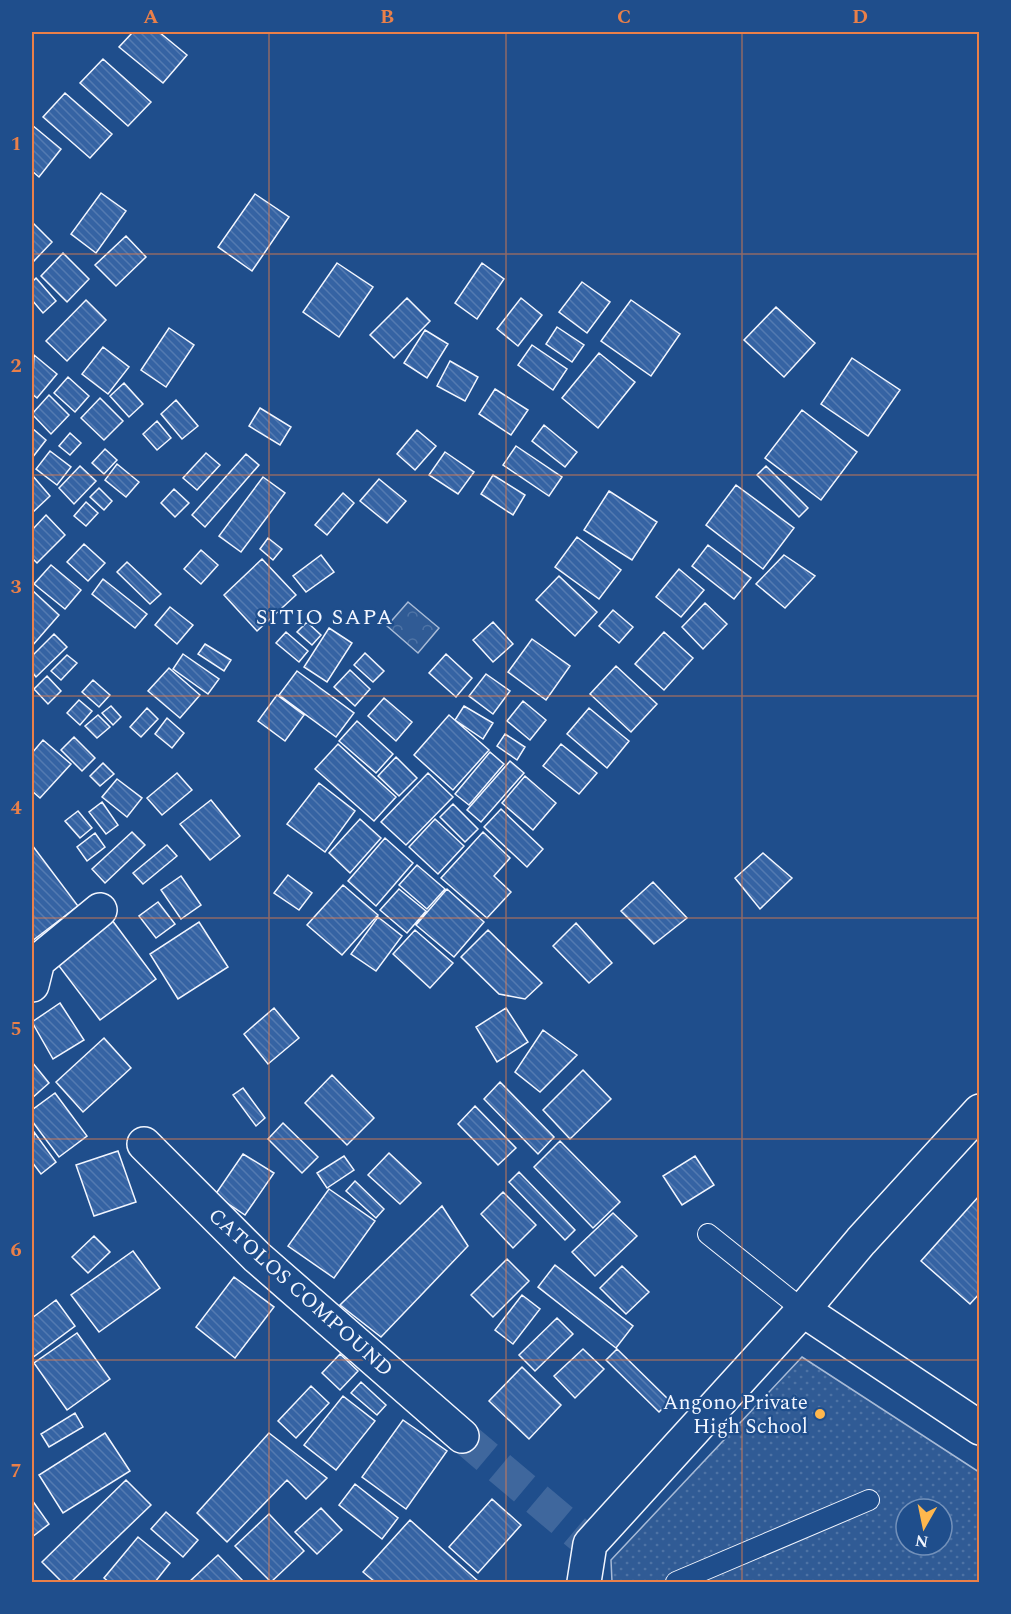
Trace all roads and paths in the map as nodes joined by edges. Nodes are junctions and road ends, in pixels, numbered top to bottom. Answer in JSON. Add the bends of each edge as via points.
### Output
{"nodes":[{"id":1,"x":100,"y":910,"type":"dead end"},
{"id":2,"x":32,"y":985,"type":"edge"},
{"id":3,"x":980,"y":1111,"type":"edge"},
{"id":4,"x":144,"y":1144,"type":"dead end"},
{"id":5,"x":708,"y":1234,"type":"dead end"},
{"id":6,"x":803,"y":1310,"type":"junction"},
{"id":7,"x":980,"y":1428,"type":"edge"},
{"id":8,"x":462,"y":1436,"type":"tunnel mouth"},
{"id":9,"x":869,"y":1500,"type":"dead end"},
{"id":10,"x":584,"y":1582,"type":"edge"},
{"id":11,"x":676,"y":1582,"type":"edge"}],
"edges":[{"from":1,"to":2,"type":"street","via":[[38,961]]},
{"from":3,"to":6,"type":"street"},
{"from":4,"to":8,"type":"street","name":"CATOLOS COMPOUND","via":[[257,1257]]},
{"from":5,"to":6,"type":"lane"},
{"from":6,"to":7,"type":"street"},
{"from":6,"to":10,"type":"street","via":[[590,1544]]},
{"from":9,"to":11,"type":"lane"}]}
